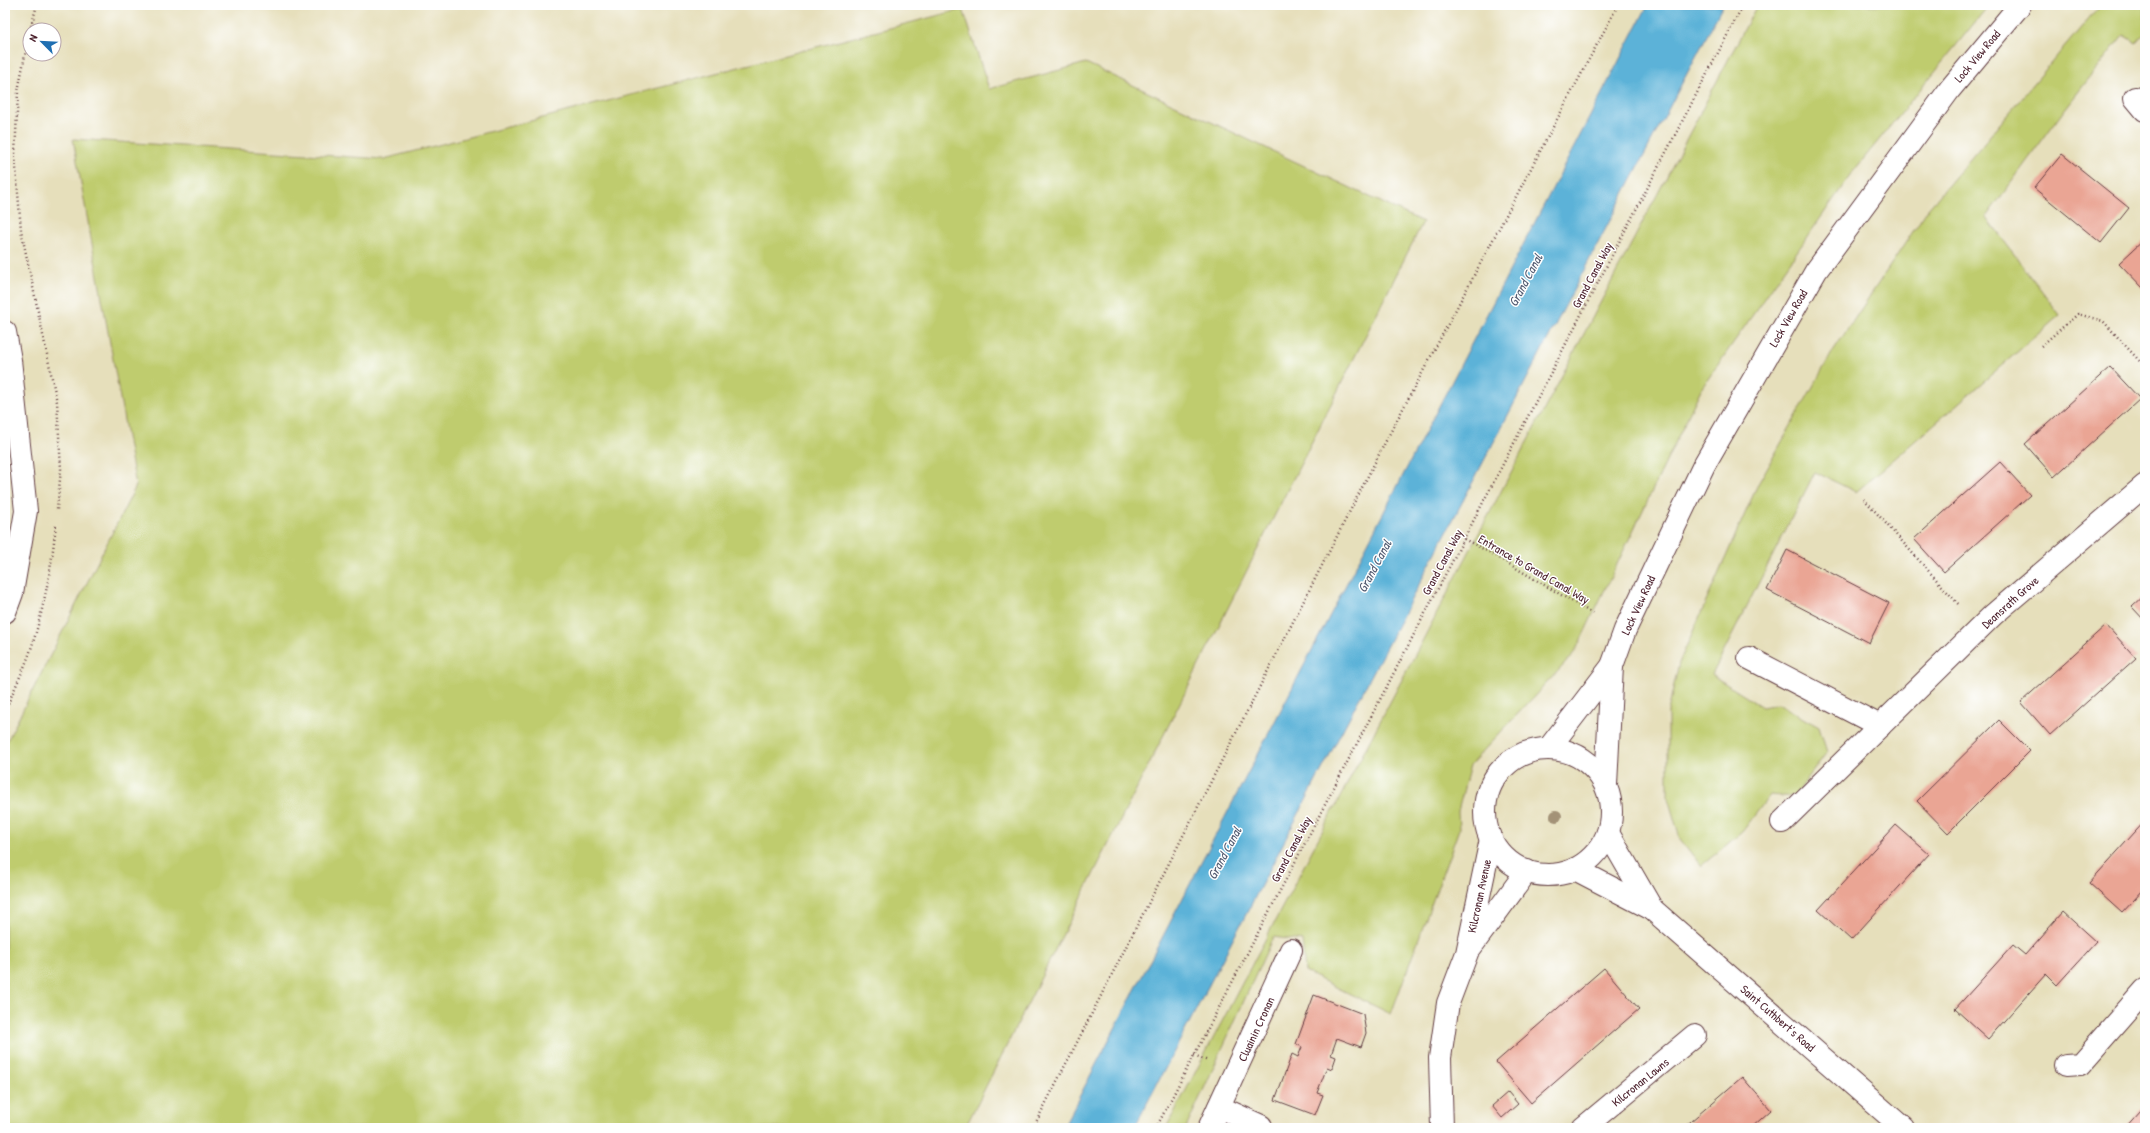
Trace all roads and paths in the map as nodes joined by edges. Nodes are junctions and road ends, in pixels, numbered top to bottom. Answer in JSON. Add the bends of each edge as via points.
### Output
{"nodes":[{"id":1,"x":37,"y":5,"type":"edge"},
{"id":2,"x":1618,"y":5,"type":"edge"},
{"id":3,"x":1744,"y":5,"type":"edge"},
{"id":4,"x":2020,"y":5,"type":"edge"},
{"id":5,"x":32,"y":22,"type":"edge"},
{"id":6,"x":5,"y":332,"type":"edge"},
{"id":7,"x":2041,"y":346,"type":"dead end"},
{"id":8,"x":2145,"y":367,"type":"edge"},
{"id":9,"x":2145,"y":485,"type":"edge"},
{"id":10,"x":1864,"y":499,"type":"dead end"},
{"id":11,"x":1464,"y":539,"type":"junction"},
{"id":12,"x":1962,"y":608,"type":"dead end"},
{"id":13,"x":5,"y":612,"type":"edge"},
{"id":14,"x":1595,"y":615,"type":"dead end"},
{"id":15,"x":1749,"y":658,"type":"dead end"},
{"id":16,"x":1612,"y":666,"type":"junction"},
{"id":17,"x":1880,"y":726,"type":"junction"},
{"id":18,"x":1549,"y":748,"type":"junction"},
{"id":19,"x":1606,"y":785,"type":"junction"},
{"id":20,"x":1782,"y":822,"type":"dead end"},
{"id":21,"x":1608,"y":833,"type":"junction"},
{"id":22,"x":1491,"y":839,"type":"junction"},
{"id":23,"x":1576,"y":869,"type":"junction"},
{"id":24,"x":1527,"y":871,"type":"junction"},
{"id":25,"x":1652,"y":909,"type":"junction"},
{"id":26,"x":1291,"y":950,"type":"dead end"},
{"id":27,"x":1467,"y":953,"type":"junction"},
{"id":28,"x":2145,"y":990,"type":"edge"},
{"id":29,"x":1695,"y":1035,"type":"dead end"},
{"id":30,"x":2066,"y":1065,"type":"dead end"},
{"id":31,"x":1219,"y":1107,"type":"junction"},
{"id":32,"x":1261,"y":1126,"type":"dead end"},
{"id":33,"x":1033,"y":1128,"type":"edge"},
{"id":34,"x":1156,"y":1128,"type":"edge"},
{"id":35,"x":1209,"y":1128,"type":"edge"},
{"id":36,"x":1442,"y":1128,"type":"edge"},
{"id":37,"x":1583,"y":1128,"type":"edge"},
{"id":38,"x":1903,"y":1128,"type":"edge"}],
"edges":[{"from":1,"to":5,"type":"path"},
{"from":2,"to":33,"type":"path","via":[[1389,435]]},
{"from":3,"to":11,"type":"path","name":"Grand Canal Way"},
{"from":4,"to":16,"type":"street","name":"Lock View Road","via":[[1950,89],[1816,271],[1704,465],[1625,630]]},
{"from":6,"to":13,"type":"street","via":[[26,511],[12,593]]},
{"from":7,"to":8,"type":"path","via":[[2078,314],[2102,321]]},
{"from":9,"to":17,"type":"street","name":"Deansrath Grove","via":[[1993,616]]},
{"from":10,"to":12,"type":"path"},
{"from":11,"to":14,"type":"path","name":"Entrance to Grand Canal Way"},
{"from":11,"to":34,"type":"path","name":"Grand Canal Way"},
{"from":15,"to":17,"type":"street"},
{"from":16,"to":18,"type":"street","name":"Lock View Road"},
{"from":16,"to":19,"type":"street","name":"Lock View Road"},
{"from":17,"to":20,"type":"street","name":"Deansrath Grove"},
{"from":18,"to":19,"type":"street","via":[[1584,759],[1597,771]]},
{"from":18,"to":22,"type":"street","via":[[1528,752],[1509,762],[1494,778],[1486,797],[1485,819]]},
{"from":19,"to":21,"type":"street","via":[[1611,811]]},
{"from":21,"to":23,"type":"street","via":[[1601,848],[1590,860]]},
{"from":21,"to":25,"type":"street","name":"Saint Cuthbert’s Road"},
{"from":22,"to":24,"type":"street","via":[[1500,853],[1512,864]]},
{"from":22,"to":27,"type":"street","name":"Kilcronan Avenue"},
{"from":23,"to":24,"type":"street","via":[[1544,875]]},
{"from":23,"to":25,"type":"street","name":"Saint Cuthbert’s Road"},
{"from":24,"to":27,"type":"street","name":"Kilcronan Avenue"},
{"from":25,"to":38,"type":"street","name":"Saint Cuthbert’s Road"},
{"from":26,"to":31,"type":"street","name":"Cluainin Cronan"},
{"from":27,"to":36,"type":"street","name":"Kilcronan Avenue","via":[[1448,1003],[1440,1058]]},
{"from":28,"to":30,"type":"street","via":[[2080,1064]]},
{"from":29,"to":37,"type":"street","name":"Kilcronan Lawns"},
{"from":31,"to":32,"type":"street"},
{"from":31,"to":35,"type":"street","name":"Cluainin Cronan"}]}
